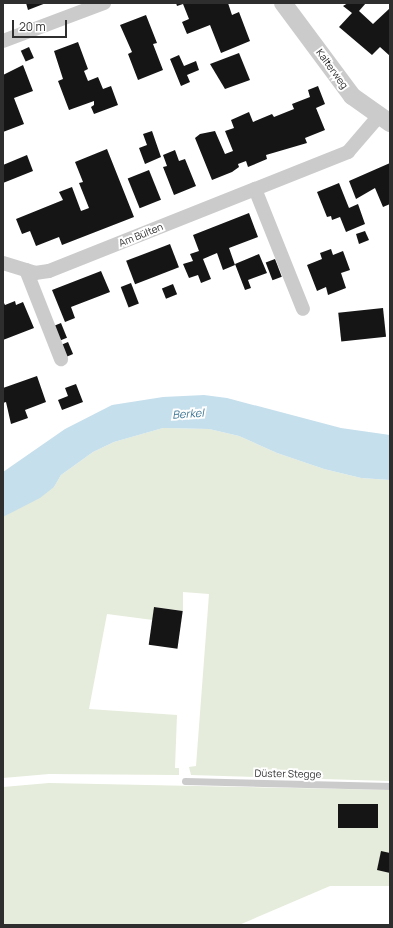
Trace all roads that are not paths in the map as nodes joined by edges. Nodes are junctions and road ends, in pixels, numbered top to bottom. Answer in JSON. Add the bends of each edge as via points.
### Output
{"nodes":[{"id":1,"x":104,"y":3,"type":"edge"},
{"id":2,"x":283,"y":3,"type":"edge"},
{"id":3,"x":3,"y":41,"type":"edge"},
{"id":4,"x":384,"y":120,"type":"edge"},
{"id":5,"x":255,"y":189,"type":"junction"},
{"id":6,"x":3,"y":262,"type":"edge"},
{"id":7,"x":26,"y":270,"type":"junction"},
{"id":8,"x":303,"y":309,"type":"dead end"},
{"id":9,"x":61,"y":359,"type":"dead end"},
{"id":10,"x":185,"y":781,"type":"dead end"},
{"id":11,"x":390,"y":786,"type":"edge"}],
"edges":[{"from":1,"to":3,"type":"street"},
{"from":2,"to":4,"type":"street","name":"Kalterweg","via":[[352,96]]},
{"from":4,"to":5,"type":"street","name":"Am Bülten","via":[[348,152]]},
{"from":5,"to":7,"type":"street","name":"Am Bülten","via":[[49,271],[35,273]]},
{"from":5,"to":8,"type":"street"},
{"from":6,"to":7,"type":"street","name":"Am Bülten"},
{"from":7,"to":9,"type":"street"},
{"from":10,"to":11,"type":"lane","name":"Düster Stegge"}]}
